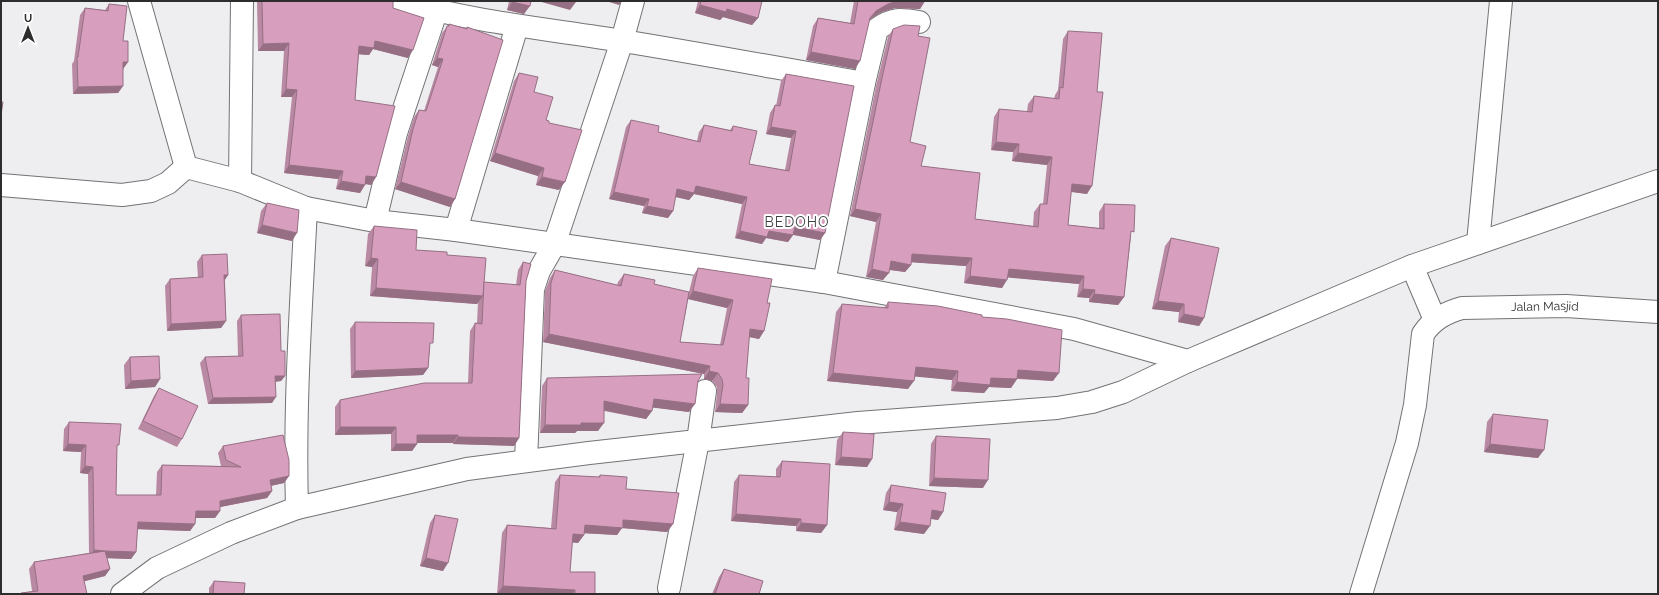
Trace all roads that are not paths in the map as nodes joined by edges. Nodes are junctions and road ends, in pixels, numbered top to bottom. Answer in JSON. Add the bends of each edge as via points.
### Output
{"nodes":[{"id":1,"x":139,"y":1,"type":"edge"},
{"id":2,"x":242,"y":1,"type":"edge"},
{"id":3,"x":400,"y":1,"type":"edge"},
{"id":4,"x":633,"y":1,"type":"edge"},
{"id":5,"x":1501,"y":1,"type":"edge"},
{"id":6,"x":436,"y":12,"type":"junction"},
{"id":7,"x":919,"y":22,"type":"dead end"},
{"id":8,"x":517,"y":26,"type":"junction"},
{"id":9,"x":622,"y":41,"type":"junction"},
{"id":10,"x":864,"y":83,"type":"junction"},
{"id":11,"x":186,"y":167,"type":"junction"},
{"id":12,"x":240,"y":181,"type":"junction"},
{"id":13,"x":1658,"y":181,"type":"edge"},
{"id":14,"x":1,"y":185,"type":"edge"},
{"id":15,"x":306,"y":208,"type":"junction"},
{"id":16,"x":375,"y":221,"type":"junction"},
{"id":17,"x":456,"y":230,"type":"junction"},
{"id":18,"x":1478,"y":243,"type":"junction"},
{"id":19,"x":554,"y":245,"type":"junction"},
{"id":20,"x":1417,"y":279,"type":"junction"},
{"id":21,"x":824,"y":282,"type":"junction"},
{"id":22,"x":1658,"y":312,"type":"edge"},
{"id":23,"x":1435,"y":320,"type":"junction"},
{"id":24,"x":1188,"y":361,"type":"junction"},
{"id":25,"x":706,"y":391,"type":"dead end"},
{"id":26,"x":698,"y":441,"type":"junction"},
{"id":27,"x":526,"y":461,"type":"junction"},
{"id":28,"x":297,"y":508,"type":"junction"},
{"id":29,"x":669,"y":588,"type":"dead end"},
{"id":30,"x":122,"y":594,"type":"edge"},
{"id":31,"x":1361,"y":594,"type":"edge"}],
"edges":[{"from":1,"to":11,"type":"street"},
{"from":2,"to":12,"type":"street"},
{"from":3,"to":6,"type":"street"},
{"from":4,"to":9,"type":"street"},
{"from":5,"to":18,"type":"street"},
{"from":6,"to":8,"type":"street"},
{"from":6,"to":16,"type":"street","via":[[396,133]]},
{"from":7,"to":10,"type":"street","via":[[900,19],[877,29]]},
{"from":8,"to":9,"type":"street"},
{"from":8,"to":17,"type":"street"},
{"from":9,"to":10,"type":"street"},
{"from":9,"to":19,"type":"street"},
{"from":10,"to":21,"type":"street"},
{"from":11,"to":12,"type":"street"},
{"from":11,"to":14,"type":"street","via":[[168,184],[151,191],[122,195]]},
{"from":12,"to":15,"type":"street"},
{"from":13,"to":18,"type":"street"},
{"from":15,"to":16,"type":"street"},
{"from":15,"to":28,"type":"street","via":[[298,352]]},
{"from":16,"to":17,"type":"street"},
{"from":17,"to":19,"type":"street"},
{"from":18,"to":20,"type":"street"},
{"from":19,"to":21,"type":"street"},
{"from":19,"to":27,"type":"street","via":[[539,271],[533,289]]},
{"from":20,"to":23,"type":"street"},
{"from":20,"to":24,"type":"street"},
{"from":21,"to":24,"type":"street","via":[[1074,329]]},
{"from":22,"to":23,"type":"street","name":"Jalan Masjid","via":[[1566,306],[1462,308],[1447,312]]},
{"from":23,"to":31,"type":"street","via":[[1423,334],[1415,405],[1406,443]]},
{"from":24,"to":26,"type":"street","via":[[1122,392],[1092,402],[1057,408],[858,424]]},
{"from":25,"to":26,"type":"street"},
{"from":26,"to":27,"type":"street"},
{"from":26,"to":29,"type":"street"},
{"from":27,"to":28,"type":"street","via":[[467,469]]},
{"from":28,"to":30,"type":"street","via":[[231,534],[157,568]]}]}
